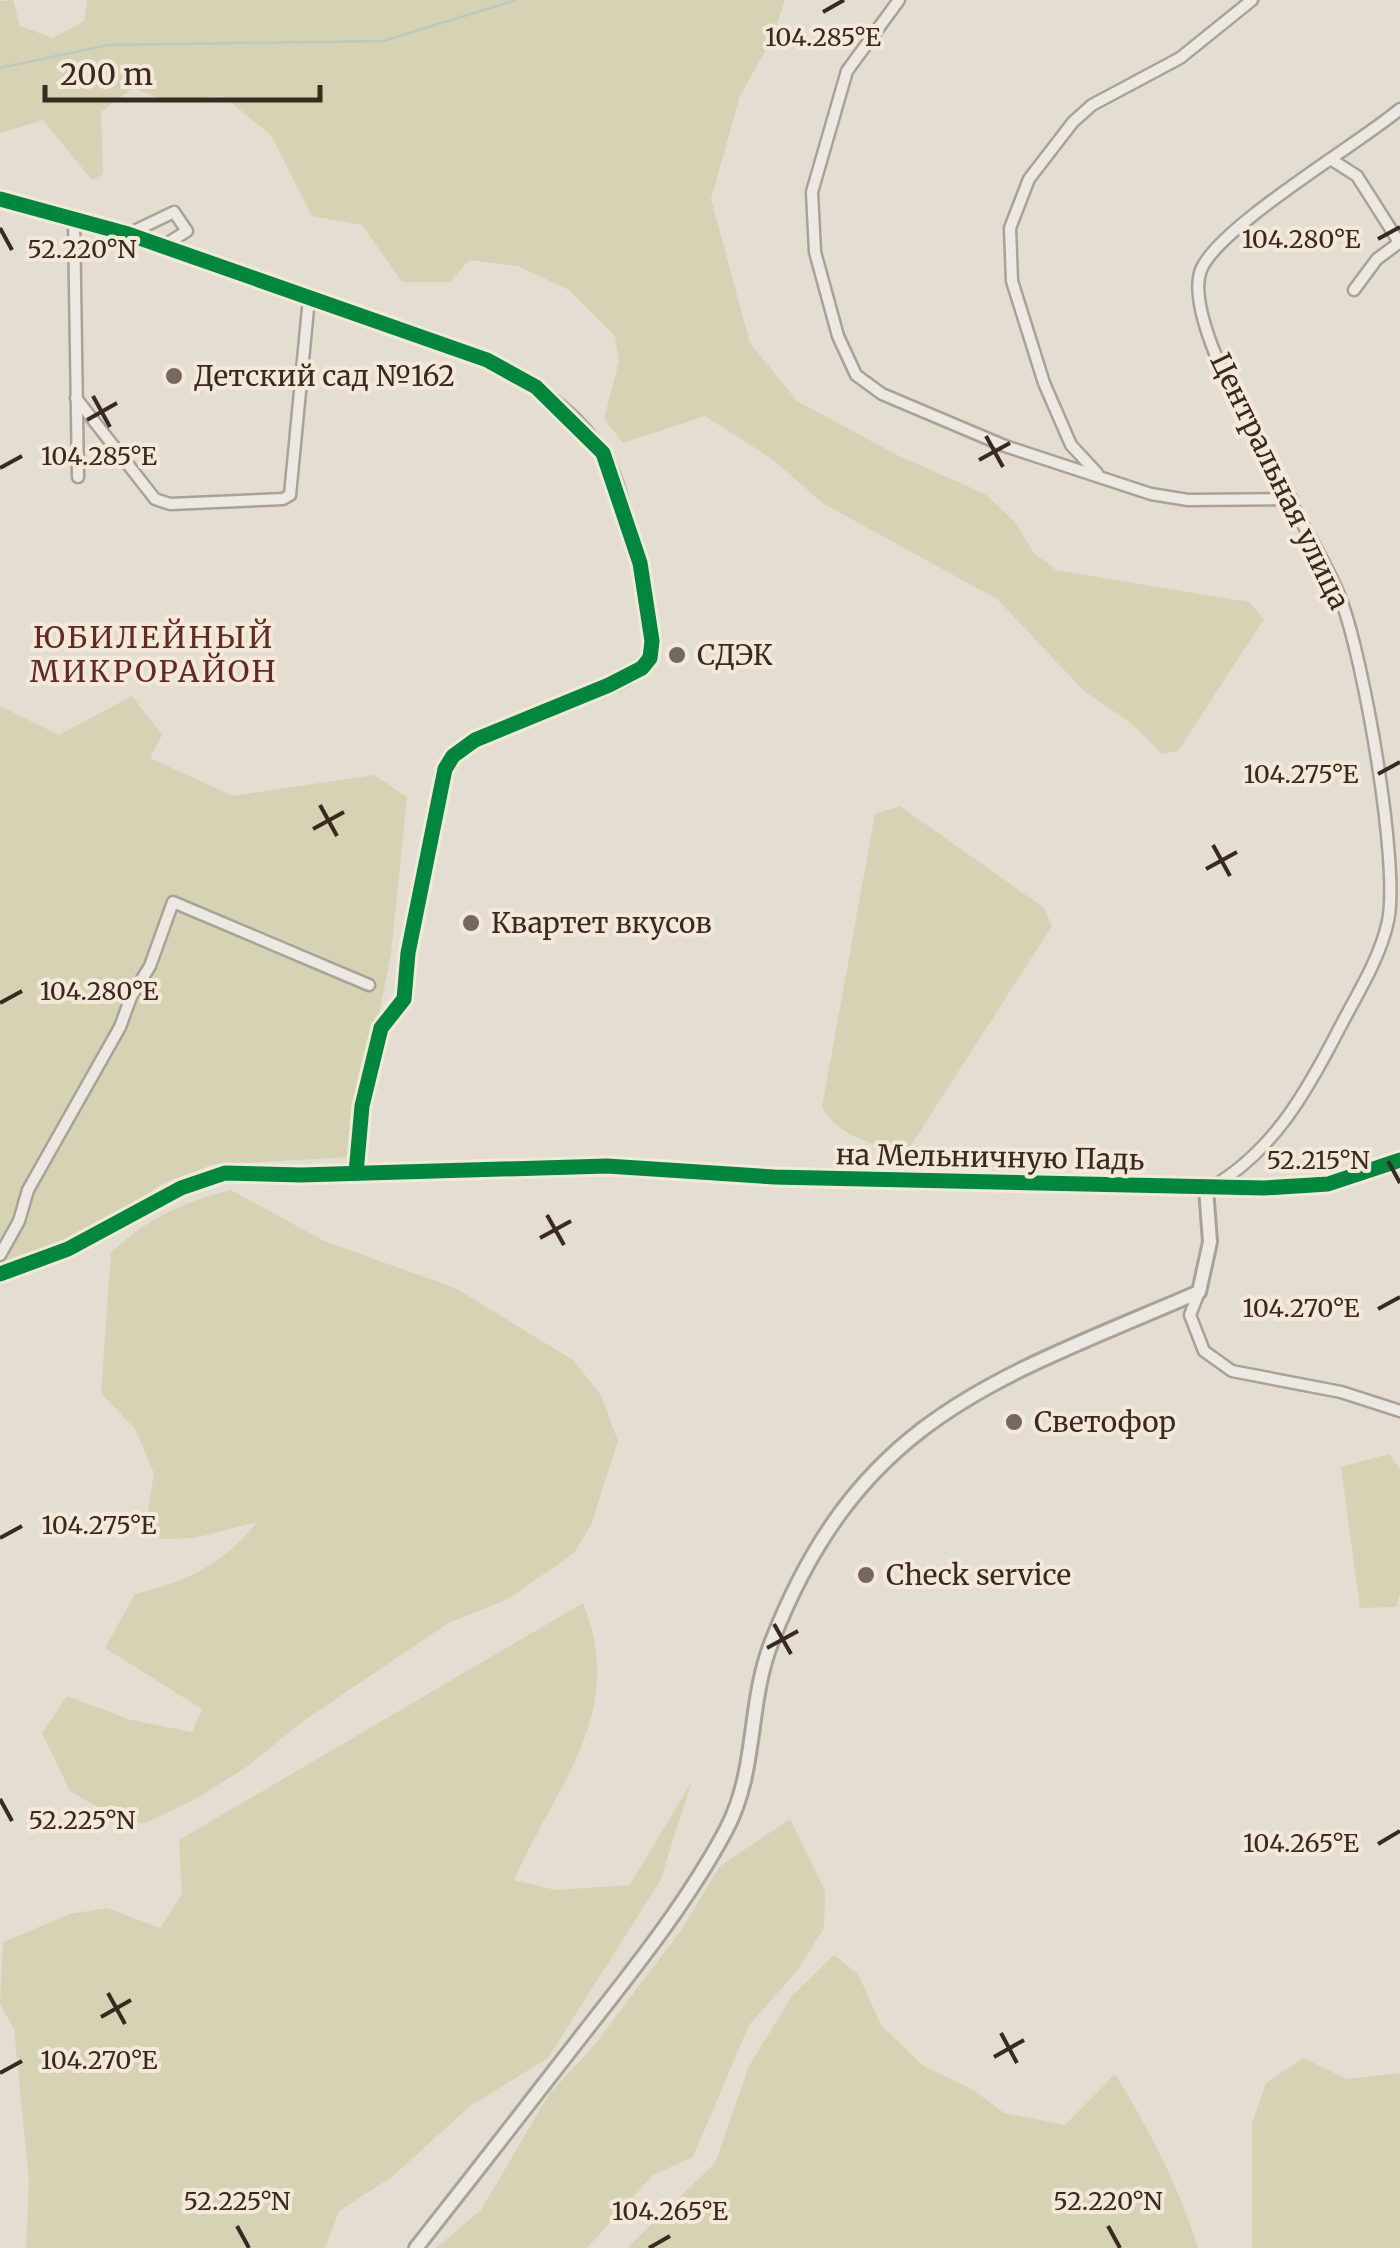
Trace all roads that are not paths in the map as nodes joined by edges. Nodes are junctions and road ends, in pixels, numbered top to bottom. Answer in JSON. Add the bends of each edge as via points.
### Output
{"nodes":[{"id":1,"x":899,"y":0,"type":"edge"},
{"id":2,"x":1252,"y":0,"type":"edge"},
{"id":3,"x":1400,"y":109,"type":"edge"},
{"id":4,"x":1332,"y":160,"type":"junction"},
{"id":5,"x":0,"y":199,"type":"edge"},
{"id":6,"x":74,"y":221,"type":"junction"},
{"id":7,"x":128,"y":234,"type":"junction"},
{"id":8,"x":1399,"y":242,"type":"edge"},
{"id":9,"x":163,"y":246,"type":"junction"},
{"id":10,"x":1354,"y":290,"type":"dead end"},
{"id":11,"x":309,"y":298,"type":"junction"},
{"id":12,"x":76,"y":397,"type":"junction"},
{"id":13,"x":1100,"y":476,"type":"junction"},
{"id":14,"x":78,"y":478,"type":"dead end"},
{"id":15,"x":1292,"y":499,"type":"junction"},
{"id":16,"x":369,"y":984,"type":"dead end"},
{"id":17,"x":1400,"y":1160,"type":"edge"},
{"id":18,"x":356,"y":1173,"type":"junction"},
{"id":19,"x":1208,"y":1188,"type":"junction"},
{"id":20,"x":0,"y":1255,"type":"edge"},
{"id":21,"x":0,"y":1274,"type":"edge"},
{"id":22,"x":1199,"y":1292,"type":"junction"},
{"id":23,"x":1400,"y":1411,"type":"edge"},
{"id":24,"x":416,"y":2248,"type":"edge"}],
"edges":[{"from":1,"to":13,"type":"street","via":[[847,70],[812,192],[815,252],[849,363],[882,394],[1004,446]]},
{"from":2,"to":13,"type":"street","via":[[1180,58],[1072,122],[1030,179],[1010,228],[1012,281],[1044,383],[1071,446]]},
{"from":3,"to":4,"type":"street","name":"Центральная улица"},
{"from":4,"to":8,"type":"street","via":[[1357,176]]},
{"from":4,"to":15,"type":"street","name":"Центральная улица","via":[[1235,227],[1210,255],[1197,287],[1221,369]]},
{"from":5,"to":6,"type":"street"},
{"from":6,"to":7,"type":"street"},
{"from":6,"to":12,"type":"street"},
{"from":7,"to":9,"type":"street"},
{"from":7,"to":9,"type":"street","via":[[174,212],[186,230]]},
{"from":8,"to":10,"type":"street"},
{"from":9,"to":11,"type":"street"},
{"from":11,"to":12,"type":"street","via":[[290,496],[283,499],[156,499]]},
{"from":11,"to":18,"type":"street","via":[[503,367],[577,424],[612,469],[640,563],[652,640],[642,668],[475,740],[445,769],[404,999],[381,1028],[362,1106]]},
{"from":12,"to":14,"type":"street"},
{"from":13,"to":15,"type":"street","via":[[1188,500]]},
{"from":15,"to":19,"type":"street","name":"Центральная улица","via":[[1350,624],[1392,894],[1378,950],[1308,1088],[1261,1152]]},
{"from":16,"to":20,"type":"street","via":[[173,902],[150,966],[28,1190]]},
{"from":17,"to":19,"type":"street","name":"на Мельничную Падь","via":[[1328,1184]]},
{"from":18,"to":19,"type":"street","name":"на Мельничную Падь","via":[[575,1166]]},
{"from":18,"to":21,"type":"street","name":"на Мельничную Падь","via":[[225,1172],[68,1250]]},
{"from":19,"to":22,"type":"street","via":[[1210,1242]]},
{"from":22,"to":23,"type":"street","via":[[1190,1315],[1204,1351],[1232,1371]]},
{"from":22,"to":24,"type":"street","via":[[1000,1378],[892,1450],[858,1486],[818,1544],[770,1645],[753,1701],[750,1771],[726,1831],[640,1962]]}]}
